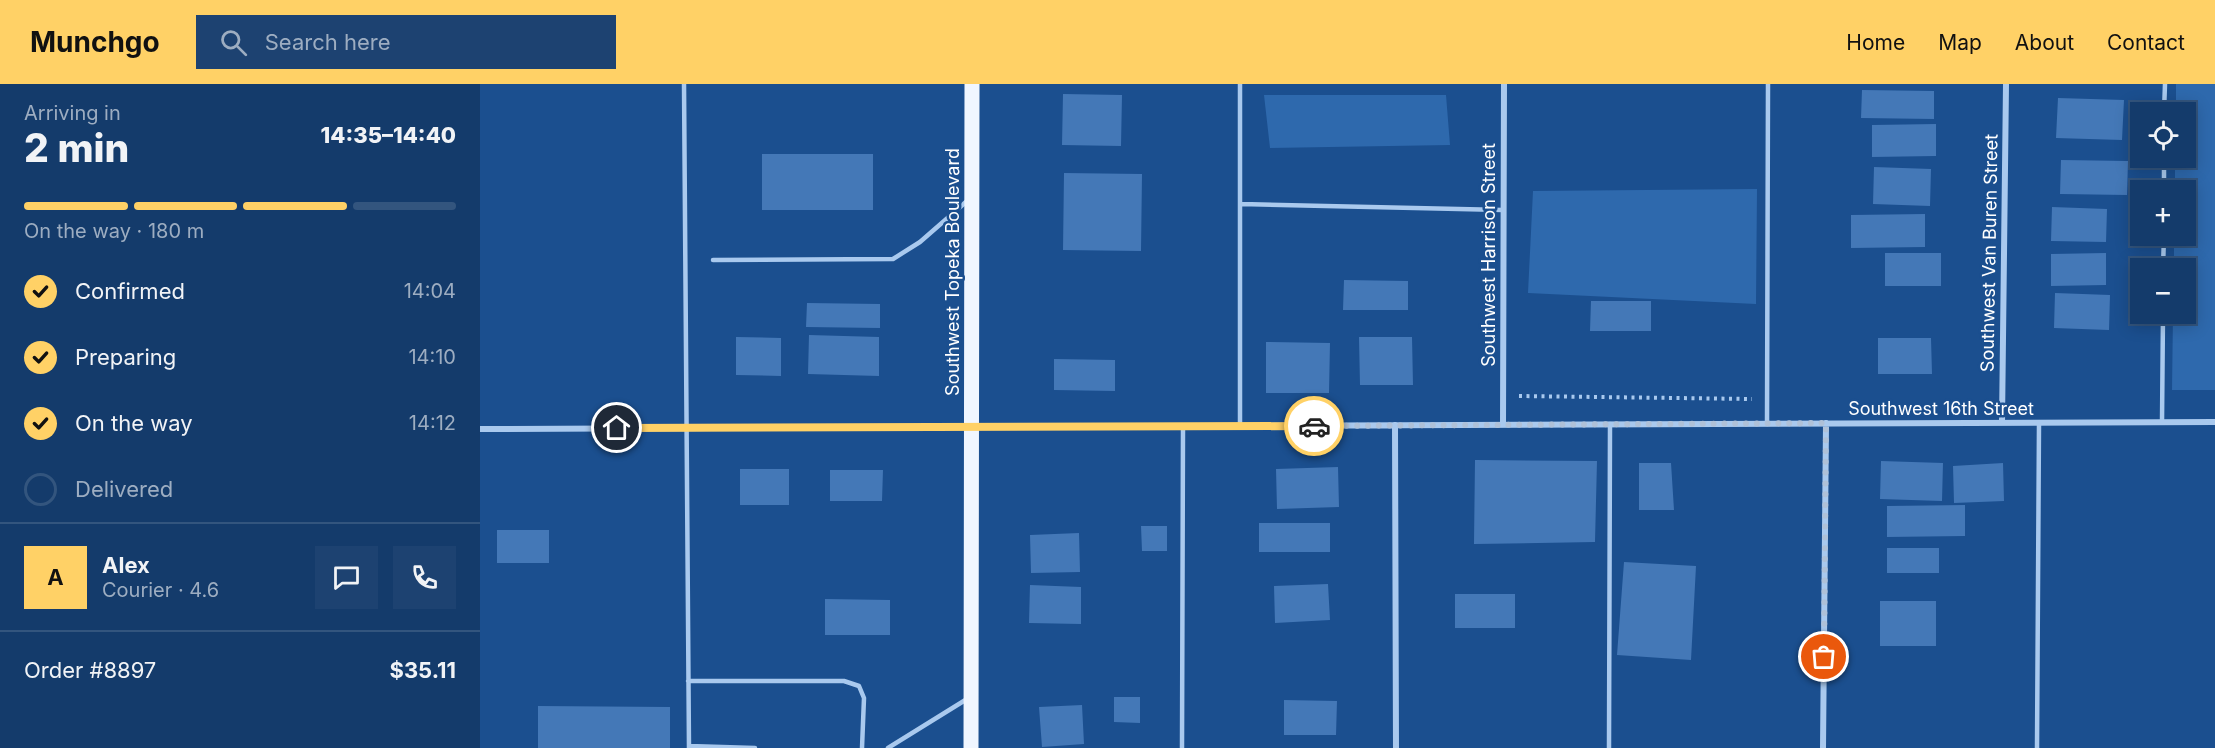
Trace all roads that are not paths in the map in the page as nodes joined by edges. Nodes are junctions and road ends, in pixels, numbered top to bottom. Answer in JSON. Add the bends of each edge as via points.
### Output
{"nodes":[{"id":1,"x":684,"y":84,"type":"edge"},
{"id":2,"x":972,"y":84,"type":"edge"},
{"id":3,"x":1240,"y":84,"type":"edge"},
{"id":4,"x":1504,"y":84,"type":"edge"},
{"id":5,"x":1768,"y":84,"type":"edge"},
{"id":6,"x":2006,"y":84,"type":"edge"},
{"id":7,"x":2165,"y":84,"type":"edge"},
{"id":8,"x":2164,"y":102,"type":"edge"},
{"id":9,"x":972,"y":197,"type":"junction"},
{"id":10,"x":1241,"y":204,"type":"junction"},
{"id":11,"x":1503,"y":210,"type":"junction"},
{"id":12,"x":713,"y":260,"type":"dead end"},
{"id":13,"x":2163,"y":324,"type":"edge"},
{"id":14,"x":2162,"y":422,"type":"junction"},
{"id":15,"x":2215,"y":422,"type":"edge"},
{"id":16,"x":1826,"y":423,"type":"junction"},
{"id":17,"x":2002,"y":423,"type":"junction"},
{"id":18,"x":2039,"y":423,"type":"junction"},
{"id":19,"x":1610,"y":424,"type":"junction"},
{"id":20,"x":1767,"y":424,"type":"junction"},
{"id":21,"x":1395,"y":425,"type":"junction"},
{"id":22,"x":1503,"y":425,"type":"junction"},
{"id":23,"x":1183,"y":426,"type":"junction"},
{"id":24,"x":1240,"y":426,"type":"junction"},
{"id":25,"x":971,"y":427,"type":"junction"},
{"id":26,"x":685,"y":428,"type":"junction"},
{"id":27,"x":480,"y":429,"type":"edge"},
{"id":28,"x":688,"y":681,"type":"junction"},
{"id":29,"x":971,"y":696,"type":"junction"},
{"id":30,"x":689,"y":747,"type":"edge"},
{"id":31,"x":755,"y":748,"type":"edge"},
{"id":32,"x":862,"y":748,"type":"edge"},
{"id":33,"x":888,"y":748,"type":"edge"},
{"id":34,"x":971,"y":748,"type":"edge"},
{"id":35,"x":1182,"y":748,"type":"edge"},
{"id":36,"x":1396,"y":748,"type":"edge"},
{"id":37,"x":1609,"y":748,"type":"edge"},
{"id":38,"x":1823,"y":748,"type":"edge"},
{"id":39,"x":2037,"y":748,"type":"edge"}],
"edges":[{"from":1,"to":26,"type":"lane"},
{"from":2,"to":9,"type":"main road","name":"Southwest Topeka Boulevard"},
{"from":3,"to":10,"type":"lane"},
{"from":4,"to":11,"type":"street","name":"Southwest Harrison Street"},
{"from":5,"to":20,"type":"lane"},
{"from":6,"to":17,"type":"street","name":"Southwest Van Buren Street"},
{"from":7,"to":8,"type":"lane"},
{"from":9,"to":12,"type":"lane","via":[[920,242],[893,259]]},
{"from":9,"to":25,"type":"main road","name":"Southwest Topeka Boulevard"},
{"from":10,"to":11,"type":"lane"},
{"from":10,"to":24,"type":"lane"},
{"from":11,"to":22,"type":"street","name":"Southwest Harrison Street"},
{"from":13,"to":14,"type":"lane"},
{"from":14,"to":15,"type":"street","name":"Southwest 16th Street"},
{"from":14,"to":18,"type":"street","name":"Southwest 16th Street"},
{"from":16,"to":17,"type":"street","name":"Southwest 16th Street"},
{"from":16,"to":20,"type":"street","name":"Southwest 16th Street"},
{"from":16,"to":38,"type":"street"},
{"from":17,"to":18,"type":"street","name":"Southwest 16th Street"},
{"from":18,"to":39,"type":"lane"},
{"from":19,"to":20,"type":"street","name":"Southwest 16th Street"},
{"from":19,"to":22,"type":"street","name":"Southwest 16th Street"},
{"from":19,"to":37,"type":"lane"},
{"from":21,"to":22,"type":"street","name":"Southwest 16th Street"},
{"from":21,"to":24,"type":"street","name":"Southwest 16th Street"},
{"from":21,"to":36,"type":"street"},
{"from":23,"to":24,"type":"street","name":"Southwest 16th Street"},
{"from":23,"to":25,"type":"street","name":"Southwest 16th Street"},
{"from":23,"to":35,"type":"lane"},
{"from":25,"to":26,"type":"street","name":"Southwest 16th Street"},
{"from":25,"to":29,"type":"main road","name":"Southwest Topeka Boulevard"},
{"from":26,"to":27,"type":"street","name":"Southwest 16th Street"},
{"from":26,"to":28,"type":"lane"},
{"from":28,"to":30,"type":"lane"},
{"from":28,"to":32,"type":"lane","via":[[844,681],[859,686],[864,698]]},
{"from":29,"to":33,"type":"lane"},
{"from":29,"to":34,"type":"main road","name":"Southwest Topeka Boulevard"},
{"from":30,"to":31,"type":"lane"}]}
